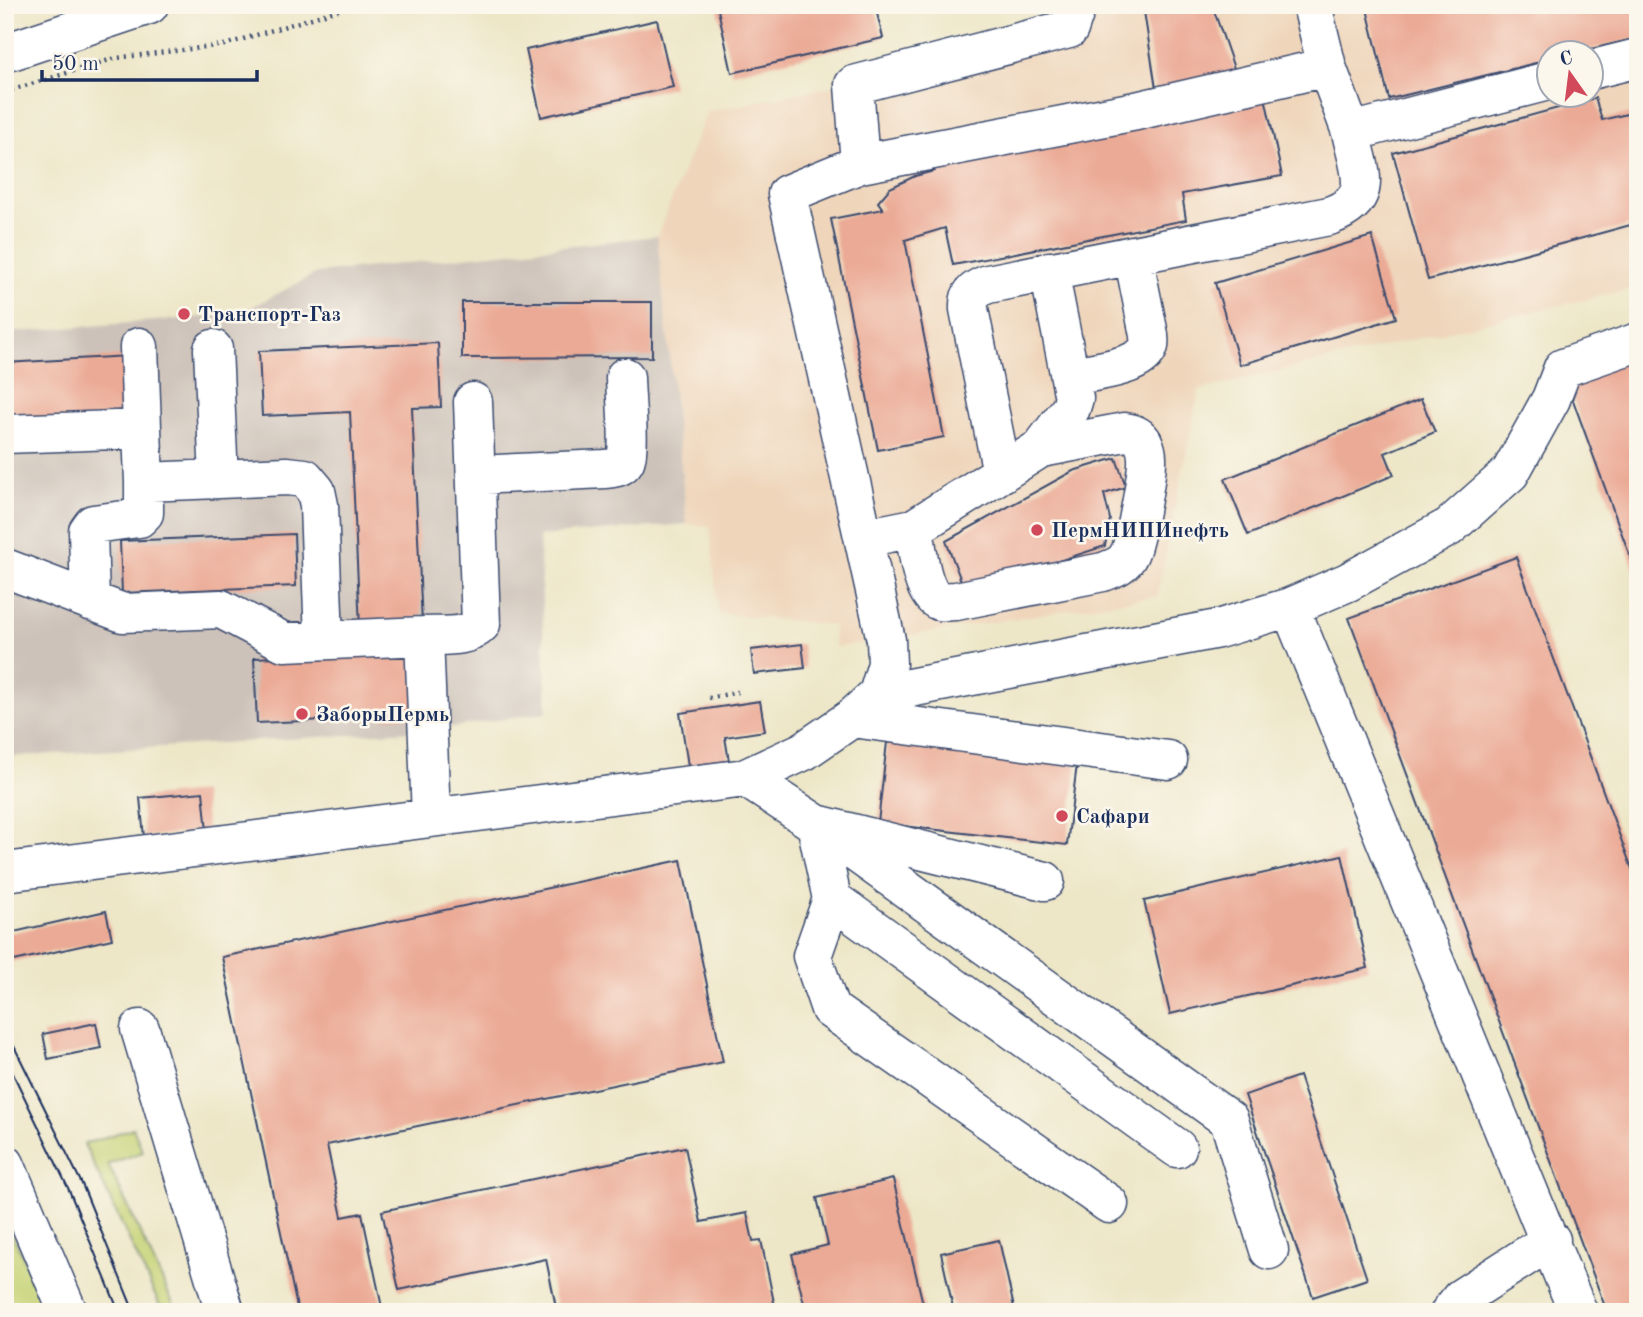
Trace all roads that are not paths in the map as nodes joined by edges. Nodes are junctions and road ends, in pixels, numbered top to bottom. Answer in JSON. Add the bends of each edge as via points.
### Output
{"nodes":[{"id":1,"x":149,"y":5,"type":"edge"},
{"id":2,"x":1077,"y":5,"type":"edge"},
{"id":3,"x":1312,"y":5,"type":"edge"},
{"id":4,"x":5,"y":53,"type":"edge"},
{"id":5,"x":1638,"y":58,"type":"edge"},
{"id":6,"x":1327,"y":67,"type":"junction"},
{"id":7,"x":1604,"y":67,"type":"edge"},
{"id":8,"x":1534,"y":85,"type":"edge"},
{"id":9,"x":1351,"y":132,"type":"junction"},
{"id":10,"x":860,"y":164,"type":"junction"},
{"id":11,"x":1133,"y":254,"type":"junction"},
{"id":12,"x":1049,"y":271,"type":"junction"},
{"id":13,"x":1638,"y":342,"type":"edge"},
{"id":14,"x":139,"y":346,"type":"dead end"},
{"id":15,"x":213,"y":349,"type":"dead end"},
{"id":16,"x":1070,"y":376,"type":"junction"},
{"id":17,"x":625,"y":377,"type":"dead end"},
{"id":18,"x":473,"y":402,"type":"dead end"},
{"id":19,"x":142,"y":429,"type":"junction"},
{"id":20,"x":5,"y":434,"type":"edge"},
{"id":21,"x":1041,"y":448,"type":"junction"},
{"id":22,"x":1002,"y":473,"type":"junction"},
{"id":23,"x":476,"y":475,"type":"junction"},
{"id":24,"x":219,"y":479,"type":"junction"},
{"id":25,"x":144,"y":482,"type":"junction"},
{"id":26,"x":914,"y":528,"type":"junction"},
{"id":27,"x":864,"y":538,"type":"junction"},
{"id":28,"x":5,"y":568,"type":"edge"},
{"id":29,"x":90,"y":601,"type":"junction"},
{"id":30,"x":1290,"y":607,"type":"junction"},
{"id":31,"x":424,"y":636,"type":"junction"},
{"id":32,"x":324,"y":640,"type":"junction"},
{"id":33,"x":865,"y":706,"type":"junction"},
{"id":34,"x":1168,"y":760,"type":"dead end"},
{"id":35,"x":746,"y":778,"type":"junction"},
{"id":36,"x":431,"y":818,"type":"junction"},
{"id":37,"x":816,"y":824,"type":"junction"},
{"id":38,"x":5,"y":872,"type":"edge"},
{"id":39,"x":1045,"y":881,"type":"dead end"},
{"id":40,"x":832,"y":899,"type":"junction"},
{"id":41,"x":140,"y":1029,"type":"dead end"},
{"id":42,"x":1177,"y":1148,"type":"dead end"},
{"id":43,"x":5,"y":1164,"type":"edge"},
{"id":44,"x":1109,"y":1204,"type":"dead end"},
{"id":45,"x":1550,"y":1240,"type":"junction"},
{"id":46,"x":1269,"y":1250,"type":"dead end"},
{"id":47,"x":68,"y":1312,"type":"edge"},
{"id":48,"x":225,"y":1312,"type":"edge"},
{"id":49,"x":1450,"y":1312,"type":"edge"},
{"id":50,"x":1578,"y":1312,"type":"edge"}],
"edges":[{"from":1,"to":4,"type":"main road"},
{"from":2,"to":10,"type":"main road","via":[[1069,29],[854,85]]},
{"from":3,"to":6,"type":"main road"},
{"from":5,"to":7,"type":"main road"},
{"from":6,"to":9,"type":"main road"},
{"from":6,"to":10,"type":"main road","via":[[1136,111]]},
{"from":8,"to":9,"type":"main road"},
{"from":9,"to":11,"type":"main road","via":[[1362,187],[1347,210]]},
{"from":10,"to":27,"type":"main road","via":[[788,194]]},
{"from":11,"to":12,"type":"main road"},
{"from":11,"to":16,"type":"main road","via":[[1149,347],[1141,358],[1125,365]]},
{"from":12,"to":16,"type":"main road"},
{"from":12,"to":22,"type":"main road","via":[[988,284],[975,289],[969,299]]},
{"from":13,"to":30,"type":"main road","via":[[1563,368],[1510,473],[1449,527],[1348,582]]},
{"from":14,"to":19,"type":"main road"},
{"from":15,"to":24,"type":"main road"},
{"from":16,"to":21,"type":"main road","via":[[1071,408]]},
{"from":17,"to":23,"type":"main road","via":[[628,448],[619,467]]},
{"from":18,"to":23,"type":"main road"},
{"from":19,"to":20,"type":"main road"},
{"from":19,"to":25,"type":"main road"},
{"from":21,"to":22,"type":"main road"},
{"from":21,"to":26,"type":"main road","via":[[1125,432],[1142,440],[1147,458],[1133,544],[1118,566],[938,601],[924,581]]},
{"from":22,"to":26,"type":"main road"},
{"from":23,"to":31,"type":"main road","via":[[481,624],[474,632]]},
{"from":24,"to":25,"type":"main road"},
{"from":24,"to":32,"type":"main road","via":[[305,478],[316,491]]},
{"from":25,"to":29,"type":"main road","via":[[144,513],[139,518],[93,524],[88,531]]},
{"from":26,"to":27,"type":"main road"},
{"from":27,"to":33,"type":"main road","via":[[887,640],[887,664]]},
{"from":28,"to":29,"type":"main road"},
{"from":29,"to":32,"type":"main road","via":[[123,613],[221,609],[284,642]]},
{"from":30,"to":33,"type":"main road","via":[[1218,629]]},
{"from":30,"to":45,"type":"main road"},
{"from":31,"to":32,"type":"main road"},
{"from":31,"to":36,"type":"main road"},
{"from":33,"to":34,"type":"main road"},
{"from":33,"to":35,"type":"main road","via":[[804,751]]},
{"from":35,"to":36,"type":"main road"},
{"from":35,"to":37,"type":"main road"},
{"from":36,"to":38,"type":"main road"},
{"from":37,"to":39,"type":"main road"},
{"from":37,"to":40,"type":"main road"},
{"from":37,"to":46,"type":"main road","via":[[1229,1120]]},
{"from":40,"to":42,"type":"main road"},
{"from":40,"to":44,"type":"main road","via":[[812,956],[830,1009]]},
{"from":41,"to":48,"type":"main road"},
{"from":43,"to":47,"type":"main road"},
{"from":45,"to":49,"type":"main road","via":[[1461,1298]]},
{"from":45,"to":50,"type":"main road"}]}
